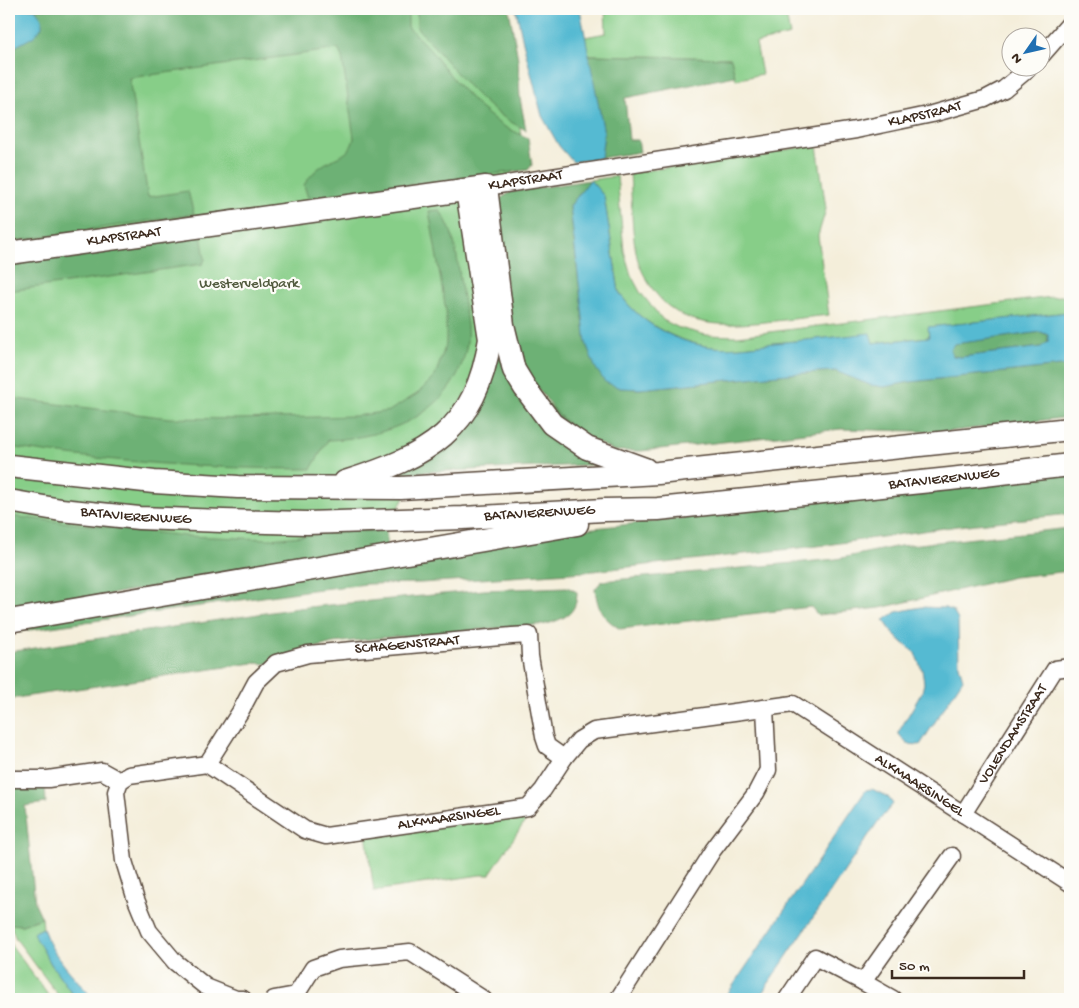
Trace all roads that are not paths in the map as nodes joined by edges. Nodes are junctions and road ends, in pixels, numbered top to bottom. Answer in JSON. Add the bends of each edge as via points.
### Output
{"nodes":[{"id":1,"x":1070,"y":23,"type":"edge"},
{"id":2,"x":1052,"y":44,"type":"edge"},
{"id":3,"x":1017,"y":78,"type":"edge"},
{"id":4,"x":477,"y":188,"type":"junction"},
{"id":5,"x":9,"y":253,"type":"edge"},
{"id":6,"x":1070,"y":429,"type":"edge"},
{"id":7,"x":1070,"y":465,"type":"edge"},
{"id":8,"x":9,"y":466,"type":"edge"},
{"id":9,"x":658,"y":473,"type":"junction"},
{"id":10,"x":325,"y":488,"type":"junction"},
{"id":11,"x":9,"y":502,"type":"edge"},
{"id":12,"x":604,"y":510,"type":"junction"},
{"id":13,"x":9,"y":621,"type":"edge"},
{"id":14,"x":1070,"y":667,"type":"edge"},
{"id":15,"x":765,"y":708,"type":"junction"},
{"id":16,"x":564,"y":758,"type":"junction"},
{"id":17,"x":207,"y":764,"type":"junction"},
{"id":18,"x":9,"y":779,"type":"edge"},
{"id":19,"x":120,"y":781,"type":"junction"},
{"id":20,"x":963,"y":814,"type":"junction"},
{"id":21,"x":952,"y":856,"type":"dead end"},
{"id":22,"x":1070,"y":883,"type":"edge"},
{"id":23,"x":863,"y":982,"type":"junction"},
{"id":24,"x":474,"y":997,"type":"edge"},
{"id":25,"x":243,"y":999,"type":"edge"},
{"id":26,"x":274,"y":999,"type":"edge"},
{"id":27,"x":618,"y":999,"type":"edge"},
{"id":28,"x":787,"y":999,"type":"edge"},
{"id":29,"x":893,"y":999,"type":"edge"}],
"edges":[{"from":1,"to":2,"type":"street"},
{"from":3,"to":4,"type":"street","name":"KLAPSTRAAT","via":[[986,98],[932,114],[856,130]]},
{"from":4,"to":5,"type":"main road","name":"KLAPSTRAAT"},
{"from":4,"to":9,"type":"main road","via":[[503,325],[514,370],[521,382],[552,424],[568,436],[587,448]]},
{"from":4,"to":10,"type":"main road","via":[[490,339],[487,360],[472,402],[456,424],[426,448],[368,475]]},
{"from":6,"to":9,"type":"main road"},
{"from":7,"to":12,"type":"main road","name":"BATAVIERENWEG","via":[[658,509]]},
{"from":8,"to":10,"type":"main road","via":[[154,482]]},
{"from":9,"to":10,"type":"main road","via":[[401,488]]},
{"from":11,"to":12,"type":"main road","name":"BATAVIERENWEG","via":[[140,518],[223,522],[307,523]]},
{"from":12,"to":13,"type":"main road","via":[[584,522]]},
{"from":14,"to":20,"type":"street","name":"VOLENDAMSTRAAT","via":[[1055,669]]},
{"from":15,"to":16,"type":"street","name":"ALKMAARSINGEL","via":[[594,730],[579,740]]},
{"from":15,"to":20,"type":"street","name":"ALKMAARSINGEL","via":[[793,704]]},
{"from":15,"to":27,"type":"street","via":[[768,770],[756,793],[713,850]]},
{"from":16,"to":17,"type":"street","name":"ALKMAARSINGEL","via":[[528,807],[326,836],[306,830]]},
{"from":16,"to":17,"type":"street","name":"SCHAGENSTRAAT","via":[[547,746],[544,737],[530,656],[530,635],[308,654],[276,663],[256,682]]},
{"from":17,"to":19,"type":"street","via":[[129,775]]},
{"from":18,"to":19,"type":"street","via":[[48,779],[102,771]]},
{"from":19,"to":25,"type":"street","via":[[116,792],[124,862],[149,931],[175,962],[206,987]]},
{"from":20,"to":22,"type":"street","name":"ALKMAARSINGEL"},
{"from":21,"to":23,"type":"street"},
{"from":23,"to":28,"type":"street","via":[[815,957]]},
{"from":23,"to":29,"type":"street"},
{"from":24,"to":26,"type":"street","via":[[410,952],[339,959],[313,968],[296,995]]}]}
